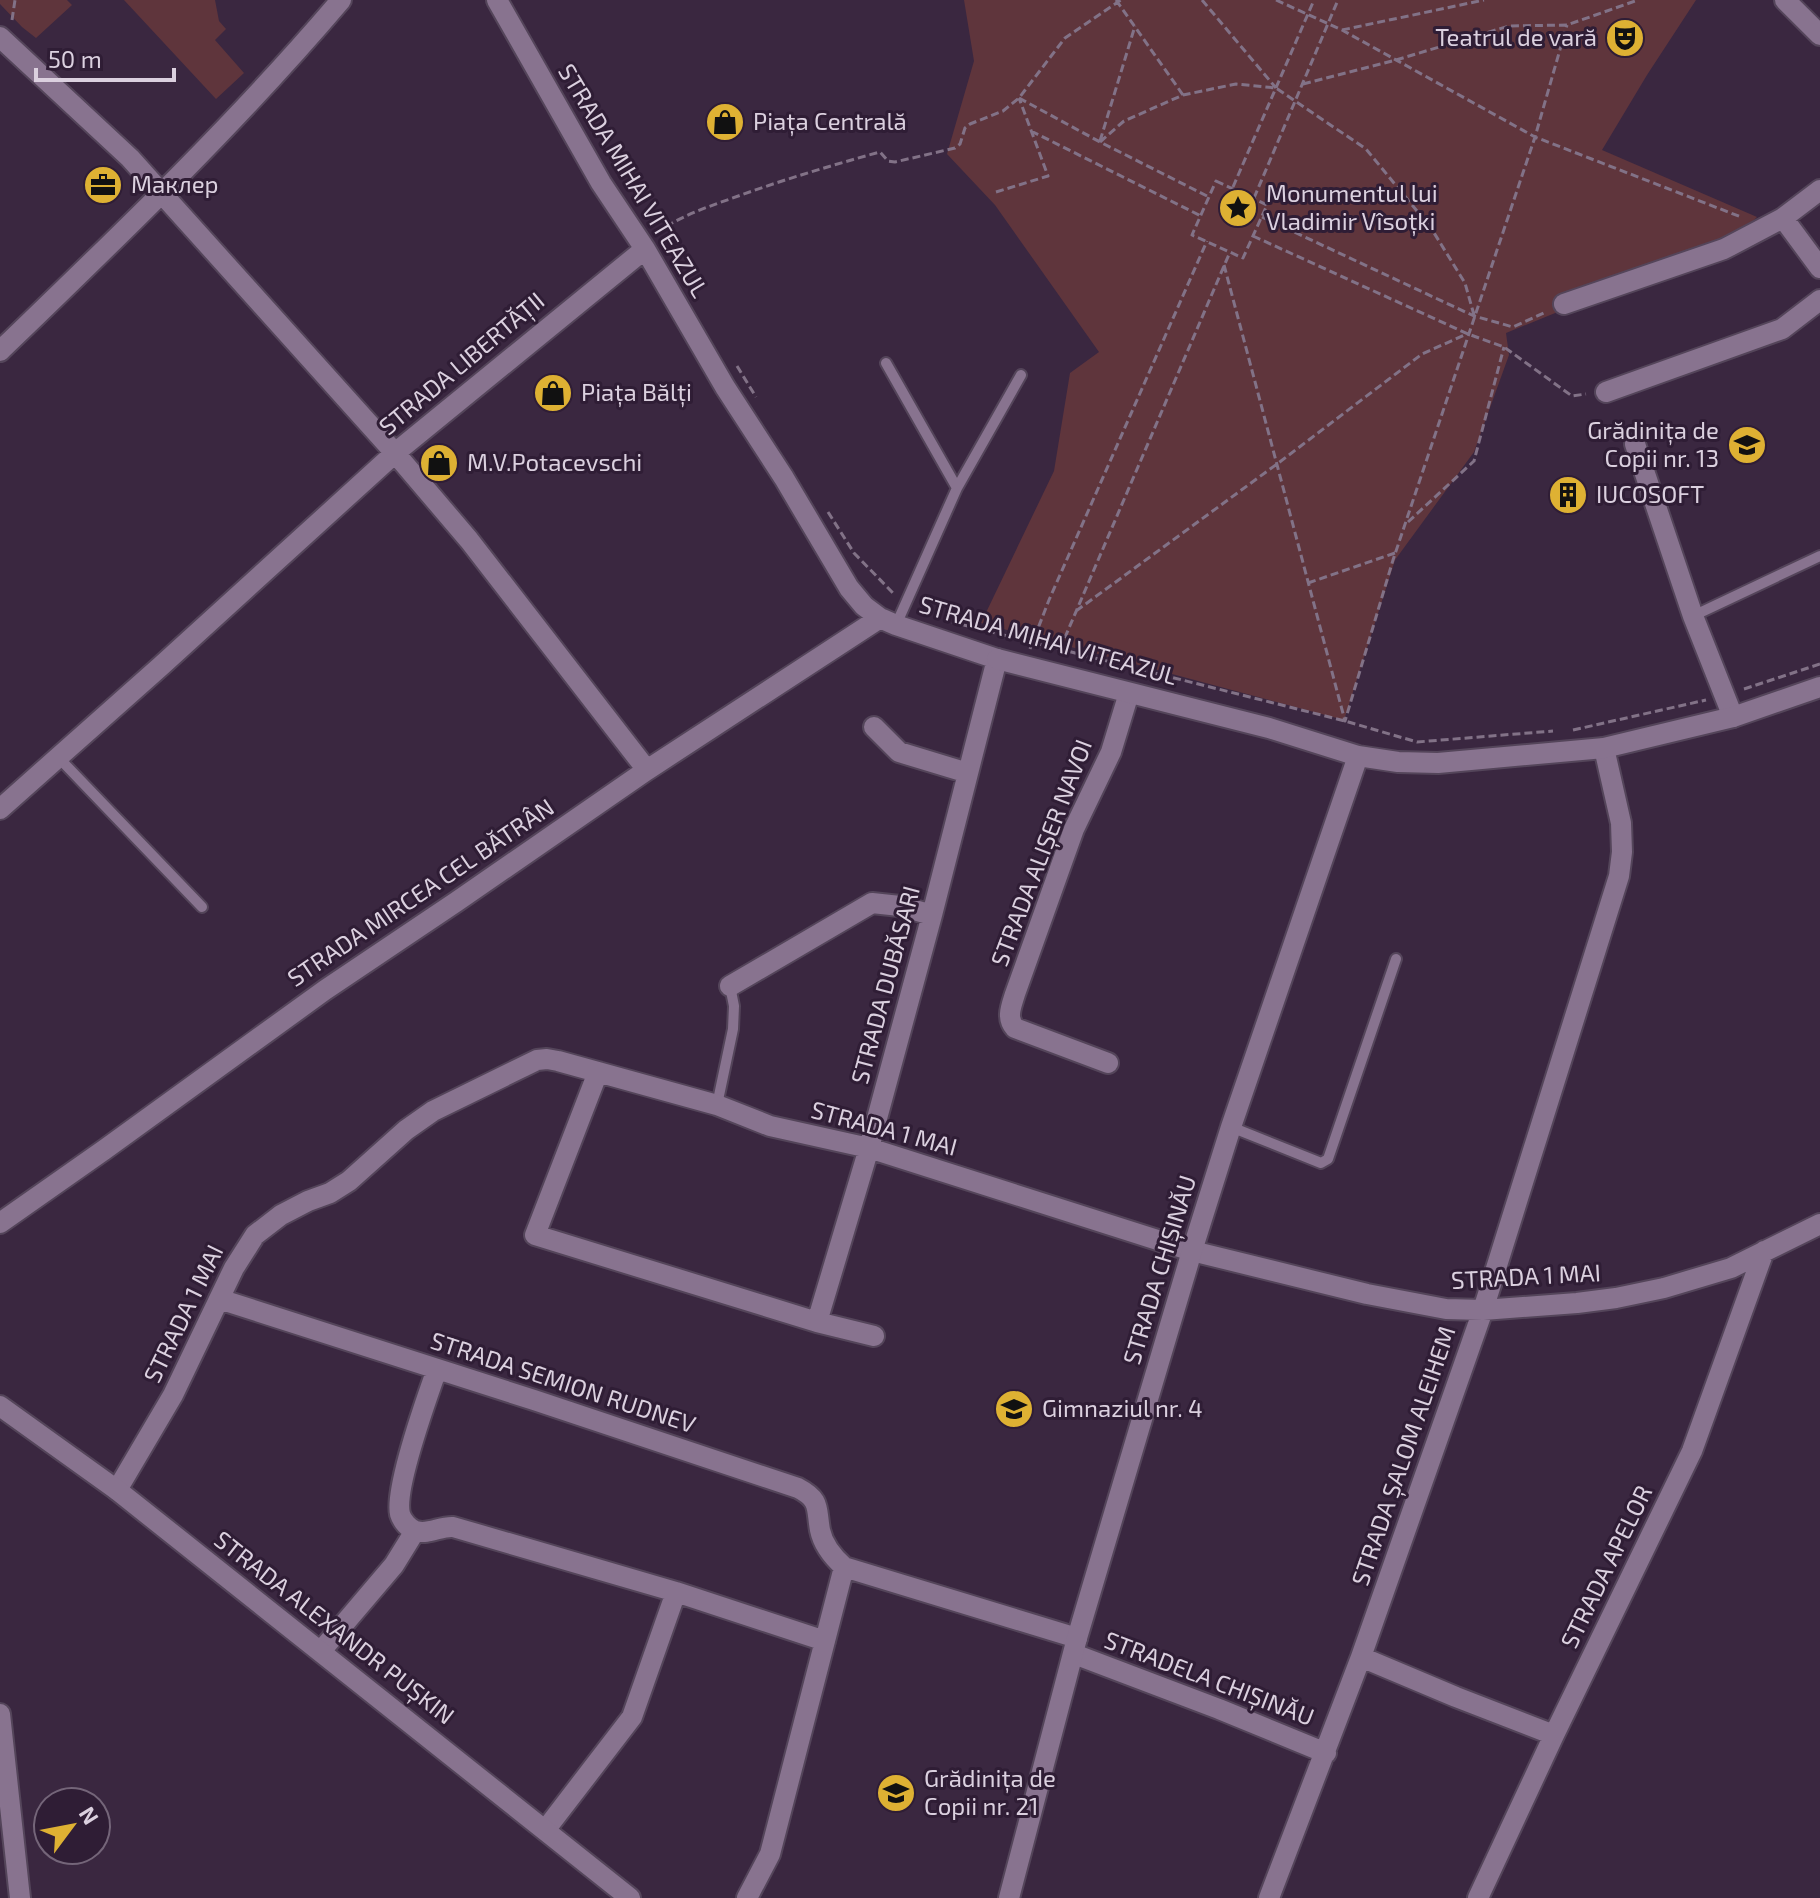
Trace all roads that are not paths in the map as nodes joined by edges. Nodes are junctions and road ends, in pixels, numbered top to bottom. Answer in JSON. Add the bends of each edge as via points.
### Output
{"nodes":[{"id":1,"x":341,"y":0,"type":"edge"},
{"id":2,"x":497,"y":0,"type":"edge"},
{"id":3,"x":1785,"y":0,"type":"edge"},
{"id":4,"x":1820,"y":35,"type":"edge"},
{"id":5,"x":0,"y":37,"type":"edge"},
{"id":6,"x":1820,"y":190,"type":"edge"},
{"id":7,"x":163,"y":193,"type":"junction"},
{"id":8,"x":1783,"y":218,"type":"junction"},
{"id":9,"x":645,"y":249,"type":"junction"},
{"id":10,"x":1820,"y":268,"type":"edge"},
{"id":11,"x":1820,"y":300,"type":"edge"},
{"id":12,"x":1564,"y":304,"type":"road end"},
{"id":13,"x":0,"y":351,"type":"edge"},
{"id":14,"x":886,"y":363,"type":"dead end"},
{"id":15,"x":1021,"y":375,"type":"dead end"},
{"id":16,"x":1606,"y":392,"type":"road end"},
{"id":17,"x":1635,"y":444,"type":"dead end"},
{"id":18,"x":395,"y":453,"type":"junction"},
{"id":19,"x":957,"y":488,"type":"junction"},
{"id":20,"x":1820,"y":556,"type":"edge"},
{"id":21,"x":1693,"y":616,"type":"junction"},
{"id":22,"x":888,"y":622,"type":"junction"},
{"id":23,"x":997,"y":659,"type":"junction"},
{"id":24,"x":1820,"y":687,"type":"edge"},
{"id":25,"x":1129,"y":693,"type":"junction"},
{"id":26,"x":1733,"y":717,"type":"junction"},
{"id":27,"x":874,"y":727,"type":"dead end"},
{"id":28,"x":1604,"y":748,"type":"junction"},
{"id":29,"x":1358,"y":756,"type":"junction"},
{"id":30,"x":58,"y":757,"type":"junction"},
{"id":31,"x":647,"y":770,"type":"junction"},
{"id":32,"x":968,"y":773,"type":"junction"},
{"id":33,"x":0,"y":809,"type":"edge"},
{"id":34,"x":202,"y":907,"type":"dead end"},
{"id":35,"x":932,"y":915,"type":"junction"},
{"id":36,"x":1396,"y":959,"type":"dead end"},
{"id":37,"x":730,"y":986,"type":"joint"},
{"id":38,"x":1108,"y":1063,"type":"dead end"},
{"id":39,"x":598,"y":1072,"type":"junction"},
{"id":40,"x":717,"y":1105,"type":"junction"},
{"id":41,"x":1231,"y":1127,"type":"junction"},
{"id":42,"x":869,"y":1148,"type":"junction"},
{"id":43,"x":0,"y":1223,"type":"edge"},
{"id":44,"x":1820,"y":1224,"type":"edge"},
{"id":45,"x":1192,"y":1251,"type":"junction"},
{"id":46,"x":1764,"y":1251,"type":"junction"},
{"id":47,"x":219,"y":1299,"type":"junction"},
{"id":48,"x":1483,"y":1310,"type":"junction"},
{"id":49,"x":817,"y":1322,"type":"junction"},
{"id":50,"x":874,"y":1336,"type":"dead end"},
{"id":51,"x":437,"y":1369,"type":"junction"},
{"id":52,"x":0,"y":1406,"type":"edge"},
{"id":53,"x":117,"y":1490,"type":"junction"},
{"id":54,"x":415,"y":1531,"type":"junction"},
{"id":55,"x":844,"y":1567,"type":"junction"},
{"id":56,"x":676,"y":1592,"type":"junction"},
{"id":57,"x":825,"y":1641,"type":"junction"},
{"id":58,"x":1076,"y":1646,"type":"junction"},
{"id":59,"x":321,"y":1651,"type":"junction"},
{"id":60,"x":1361,"y":1657,"type":"junction"},
{"id":61,"x":0,"y":1714,"type":"edge"},
{"id":62,"x":1554,"y":1735,"type":"junction"},
{"id":63,"x":1326,"y":1753,"type":"junction"},
{"id":64,"x":546,"y":1829,"type":"junction"},
{"id":65,"x":20,"y":1898,"type":"edge"},
{"id":66,"x":630,"y":1898,"type":"edge"},
{"id":67,"x":747,"y":1898,"type":"edge"},
{"id":68,"x":1009,"y":1898,"type":"edge"},
{"id":69,"x":1269,"y":1898,"type":"edge"},
{"id":70,"x":1478,"y":1898,"type":"edge"}],
"edges":[{"from":1,"to":7,"type":"street"},
{"from":2,"to":9,"type":"street","name":"STRADA MIHAI VITEAZUL","via":[[601,183]]},
{"from":3,"to":4,"type":"street"},
{"from":5,"to":7,"type":"street"},
{"from":6,"to":8,"type":"street"},
{"from":7,"to":13,"type":"street"},
{"from":7,"to":18,"type":"street"},
{"from":8,"to":10,"type":"street"},
{"from":8,"to":12,"type":"street","via":[[1724,249]]},
{"from":9,"to":18,"type":"street","name":"STRADA LIBERTĂȚII"},
{"from":9,"to":22,"type":"street","name":"STRADA MIHAI VITEAZUL","via":[[849,588]]},
{"from":11,"to":16,"type":"street","via":[[1782,329]]},
{"from":14,"to":19,"type":"lane"},
{"from":15,"to":19,"type":"lane"},
{"from":17,"to":21,"type":"street"},
{"from":18,"to":30,"type":"street","name":"STRADA LIBERTĂȚII"},
{"from":18,"to":31,"type":"street"},
{"from":19,"to":22,"type":"lane"},
{"from":20,"to":21,"type":"lane"},
{"from":21,"to":26,"type":"street"},
{"from":22,"to":23,"type":"street","name":"STRADA MIHAI VITEAZUL"},
{"from":22,"to":31,"type":"street","name":"STRADA MIRCEA CEL BĂTRÂN"},
{"from":23,"to":25,"type":"street","name":"STRADA MIHAI VITEAZUL"},
{"from":23,"to":32,"type":"street","name":"STRADA DUBĂSARI"},
{"from":24,"to":26,"type":"street","name":"STRADA MIHAI VITEAZUL"},
{"from":25,"to":29,"type":"street","name":"STRADA MIHAI VITEAZUL"},
{"from":25,"to":38,"type":"street","name":"STRADA ALIȘER NAVOI","via":[[1009,1014],[1015,1028]]},
{"from":26,"to":28,"type":"street","name":"STRADA MIHAI VITEAZUL"},
{"from":27,"to":32,"type":"street","via":[[899,752]]},
{"from":28,"to":29,"type":"street","name":"STRADA MIHAI VITEAZUL","via":[[1438,763]]},
{"from":28,"to":48,"type":"street","name":"STRADA ȘALOM ALEIHEM","via":[[1621,823],[1619,876]]},
{"from":29,"to":41,"type":"street","name":"STRADA CHIȘINĂU"},
{"from":30,"to":33,"type":"street","name":"STRADA LIBERTĂȚII"},
{"from":30,"to":34,"type":"lane"},
{"from":31,"to":43,"type":"street","name":"STRADA MIRCEA CEL BĂTRÂN","via":[[325,990]]},
{"from":32,"to":35,"type":"street","name":"STRADA DUBĂSARI"},
{"from":35,"to":37,"type":"street","via":[[872,903]]},
{"from":35,"to":42,"type":"street","name":"STRADA DUBĂSARI"},
{"from":36,"to":41,"type":"lane","via":[[1328,1159],[1321,1163]]},
{"from":37,"to":40,"type":"lane","via":[[733,1029]]},
{"from":39,"to":40,"type":"street","name":"STRADA 1 MAI"},
{"from":39,"to":47,"type":"street","name":"STRADA 1 MAI","via":[[537,1060],[433,1111],[349,1181],[264,1226]]},
{"from":39,"to":49,"type":"street","via":[[535,1235]]},
{"from":40,"to":42,"type":"street","name":"STRADA 1 MAI","via":[[770,1126]]},
{"from":41,"to":45,"type":"street","name":"STRADA CHIȘINĂU"},
{"from":42,"to":45,"type":"street","name":"STRADA 1 MAI"},
{"from":42,"to":49,"type":"street","name":"STRADA DUBĂSARI"},
{"from":44,"to":46,"type":"street","name":"STRADA 1 MAI"},
{"from":45,"to":48,"type":"street","name":"STRADA 1 MAI","via":[[1367,1294],[1446,1309]]},
{"from":45,"to":58,"type":"street","name":"STRADA CHIȘINĂU"},
{"from":46,"to":48,"type":"street","name":"STRADA 1 MAI","via":[[1731,1268],[1664,1288],[1616,1298]]},
{"from":46,"to":62,"type":"street","name":"STRADA APELOR","via":[[1692,1451]]},
{"from":47,"to":51,"type":"street","name":"STRADA SEMION RUDNEV"},
{"from":47,"to":53,"type":"street","name":"STRADA 1 MAI","via":[[173,1395]]},
{"from":48,"to":60,"type":"street","name":"STRADA ȘALOM ALEIHEM"},
{"from":49,"to":50,"type":"street"},
{"from":51,"to":54,"type":"street","via":[[399,1500],[400,1515]]},
{"from":51,"to":55,"type":"street","name":"STRADA SEMION RUDNEV","via":[[798,1488],[815,1501],[825,1544]]},
{"from":52,"to":53,"type":"street","name":"STRADA ALEXANDR PUȘKIN"},
{"from":53,"to":59,"type":"street","name":"STRADA ALEXANDR PUȘKIN"},
{"from":54,"to":56,"type":"street","via":[[453,1527]]},
{"from":54,"to":59,"type":"street","via":[[394,1565]]},
{"from":55,"to":57,"type":"street"},
{"from":55,"to":58,"type":"street"},
{"from":56,"to":57,"type":"street"},
{"from":56,"to":64,"type":"street","via":[[632,1717]]},
{"from":57,"to":67,"type":"street","via":[[770,1854]]},
{"from":58,"to":63,"type":"street","name":"STRADELA CHIȘINĂU"},
{"from":58,"to":68,"type":"street","name":"STRADA CHIȘINĂU"},
{"from":59,"to":64,"type":"street","name":"STRADA ALEXANDR PUȘKIN"},
{"from":60,"to":62,"type":"street"},
{"from":60,"to":63,"type":"street","name":"STRADA ȘALOM ALEIHEM"},
{"from":61,"to":65,"type":"street"},
{"from":62,"to":70,"type":"street","name":"STRADA APELOR"},
{"from":63,"to":69,"type":"street","name":"STRADA ȘALOM ALEIHEM"},
{"from":64,"to":66,"type":"street","name":"STRADA ALEXANDR PUȘKIN"}]}
